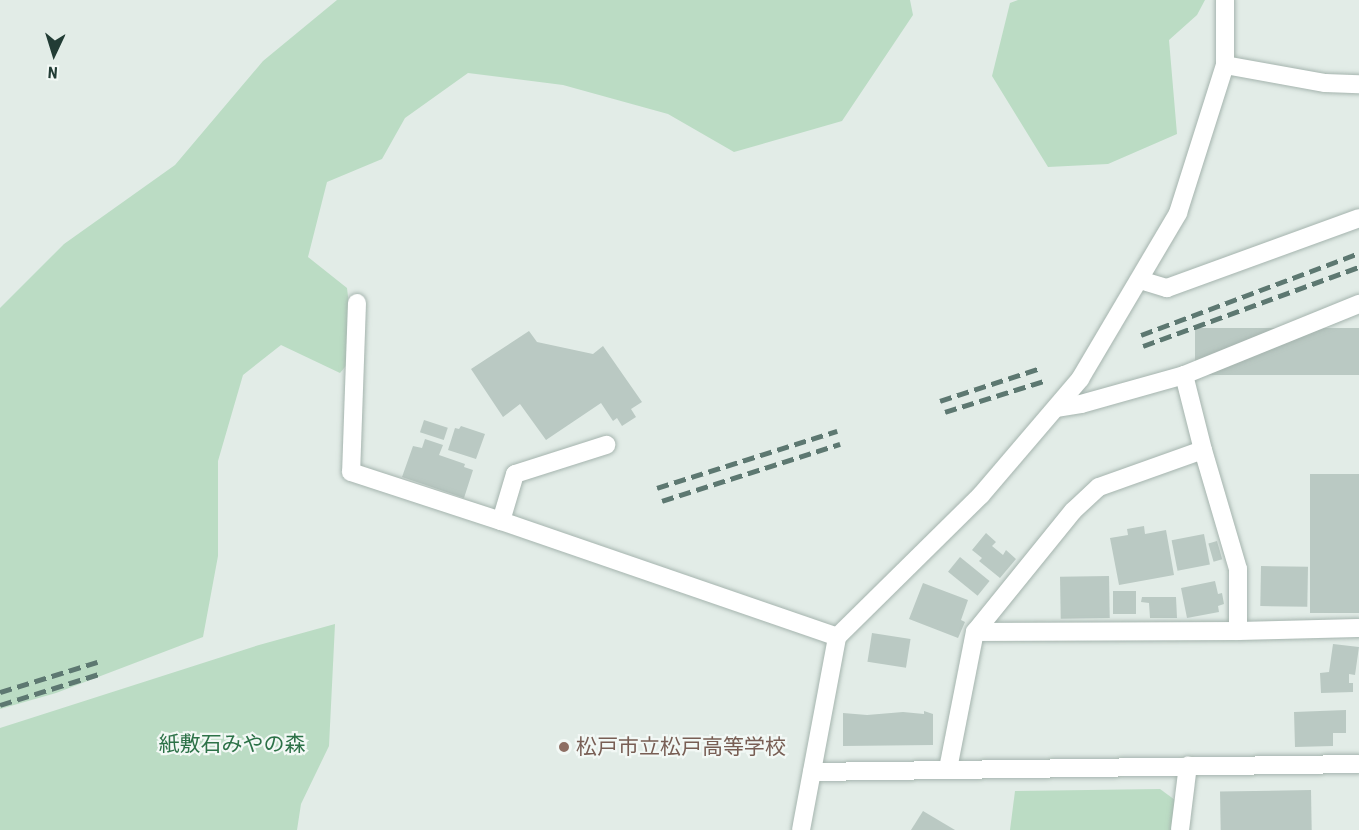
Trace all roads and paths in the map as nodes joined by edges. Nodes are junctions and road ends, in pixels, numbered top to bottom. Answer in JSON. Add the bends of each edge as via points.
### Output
{"nodes":[{"id":1,"x":1225,"y":0,"type":"edge"},
{"id":2,"x":1225,"y":65,"type":"junction"},
{"id":3,"x":1359,"y":84,"type":"edge"},
{"id":4,"x":1359,"y":218,"type":"edge"},
{"id":5,"x":1140,"y":280,"type":"junction"},
{"id":6,"x":357,"y":303,"type":"dead end"},
{"id":7,"x":1359,"y":304,"type":"edge"},
{"id":8,"x":1184,"y":375,"type":"junction"},
{"id":9,"x":1056,"y":408,"type":"junction"},
{"id":10,"x":606,"y":445,"type":"dead end"},
{"id":11,"x":1203,"y":450,"type":"junction"},
{"id":12,"x":501,"y":521,"type":"junction"},
{"id":13,"x":1359,"y":628,"type":"edge"},
{"id":14,"x":1238,"y":631,"type":"junction"},
{"id":15,"x":975,"y":632,"type":"junction"},
{"id":16,"x":837,"y":637,"type":"junction"},
{"id":17,"x":1359,"y":764,"type":"edge"},
{"id":18,"x":1188,"y":765,"type":"junction"},
{"id":19,"x":948,"y":769,"type":"junction"},
{"id":20,"x":812,"y":772,"type":"junction"},
{"id":21,"x":801,"y":830,"type":"edge"},
{"id":22,"x":1180,"y":830,"type":"edge"}],
"edges":[{"from":1,"to":2,"type":"street"},
{"from":2,"to":3,"type":"street","via":[[1325,84]]},
{"from":2,"to":5,"type":"street","via":[[1178,213]]},
{"from":4,"to":5,"type":"street","via":[[1167,288]]},
{"from":5,"to":9,"type":"street","via":[[1080,379]]},
{"from":6,"to":12,"type":"street","via":[[351,472]]},
{"from":7,"to":8,"type":"street"},
{"from":8,"to":9,"type":"street"},
{"from":8,"to":11,"type":"street"},
{"from":9,"to":16,"type":"street","via":[[981,495]]},
{"from":10,"to":12,"type":"street","via":[[515,474]]},
{"from":11,"to":14,"type":"street","via":[[1238,569]]},
{"from":11,"to":15,"type":"street","via":[[1099,487],[1073,511]]},
{"from":12,"to":16,"type":"street"},
{"from":13,"to":14,"type":"street"},
{"from":14,"to":15,"type":"street"},
{"from":15,"to":19,"type":"street"},
{"from":16,"to":20,"type":"street"},
{"from":17,"to":18,"type":"street"},
{"from":18,"to":19,"type":"street"},
{"from":18,"to":22,"type":"street"},
{"from":19,"to":20,"type":"street"},
{"from":20,"to":21,"type":"street"}]}
